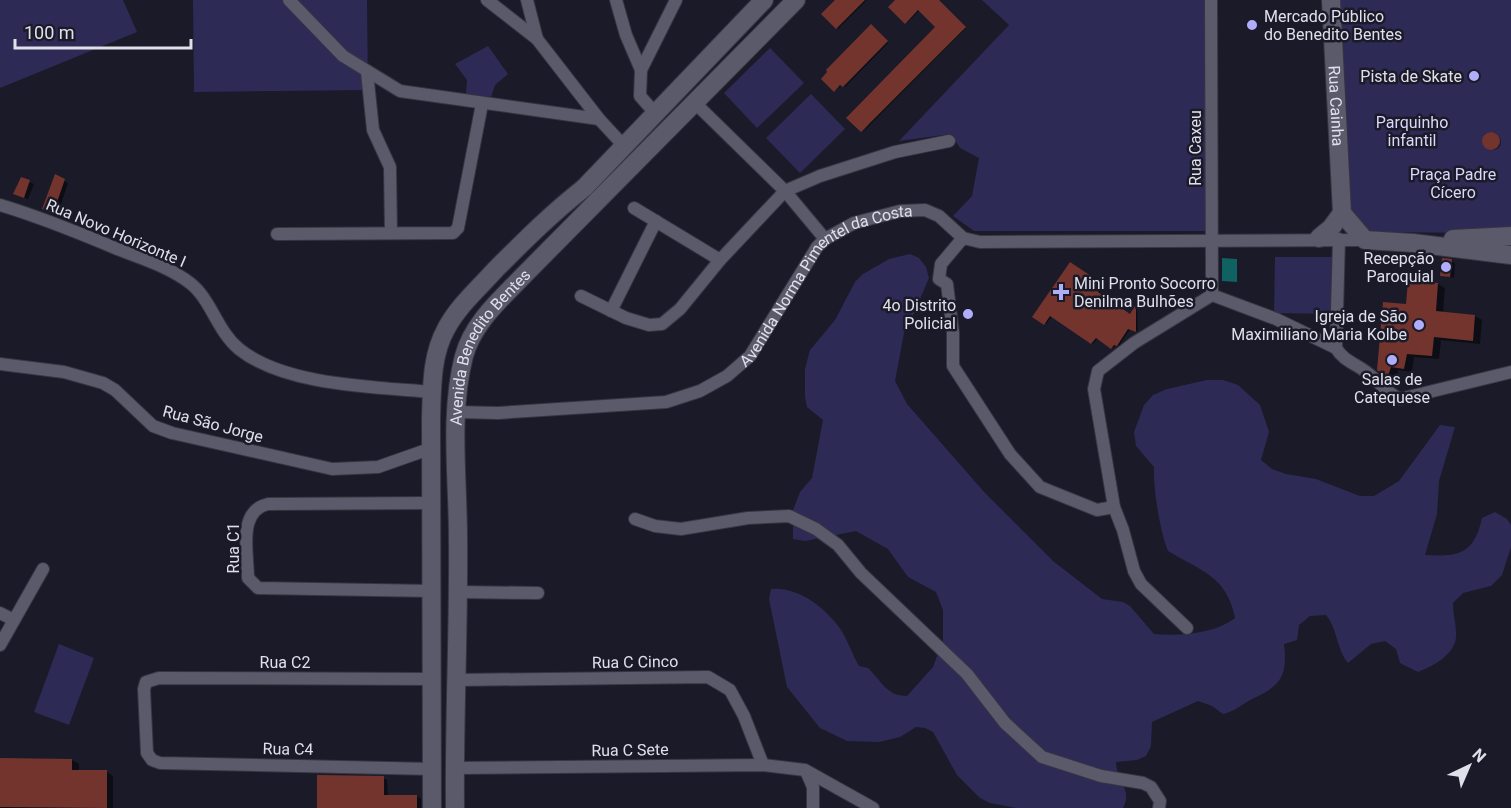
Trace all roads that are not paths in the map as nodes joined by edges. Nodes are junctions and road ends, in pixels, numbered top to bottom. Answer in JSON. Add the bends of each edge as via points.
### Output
{"nodes":[{"id":1,"x":289,"y":0,"type":"edge"},
{"id":2,"x":487,"y":0,"type":"edge"},
{"id":3,"x":527,"y":0,"type":"edge"},
{"id":4,"x":616,"y":0,"type":"edge"},
{"id":5,"x":676,"y":0,"type":"edge"},
{"id":6,"x":796,"y":0,"type":"edge"},
{"id":7,"x":1211,"y":0,"type":"edge"},
{"id":8,"x":1331,"y":0,"type":"edge"},
{"id":9,"x":755,"y":3,"type":"edge"},
{"id":10,"x":537,"y":39,"type":"junction"},
{"id":11,"x":641,"y":70,"type":"junction"},
{"id":12,"x":367,"y":72,"type":"junction"},
{"id":13,"x":694,"y":102,"type":"junction"},
{"id":14,"x":482,"y":104,"type":"junction"},
{"id":15,"x":655,"y":113,"type":"junction"},
{"id":16,"x":599,"y":119,"type":"junction"},
{"id":17,"x":949,"y":141,"type":"dead end"},
{"id":18,"x":624,"y":146,"type":"junction"},
{"id":19,"x":584,"y":188,"type":"junction"},
{"id":20,"x":785,"y":191,"type":"junction"},
{"id":21,"x":598,"y":201,"type":"junction"},
{"id":22,"x":0,"y":205,"type":"edge"},
{"id":23,"x":634,"y":208,"type":"dead end"},
{"id":24,"x":1342,"y":213,"type":"junction"},
{"id":25,"x":656,"y":221,"type":"junction"},
{"id":26,"x":277,"y":234,"type":"dead end"},
{"id":27,"x":391,"y":234,"type":"junction"},
{"id":28,"x":1511,"y":236,"type":"edge"},
{"id":29,"x":963,"y":238,"type":"junction"},
{"id":30,"x":1319,"y":238,"type":"junction"},
{"id":31,"x":825,"y":239,"type":"junction"},
{"id":32,"x":1339,"y":239,"type":"junction"},
{"id":33,"x":1213,"y":240,"type":"junction"},
{"id":34,"x":1365,"y":240,"type":"junction"},
{"id":35,"x":1413,"y":243,"type":"junction"},
{"id":36,"x":1511,"y":255,"type":"edge"},
{"id":37,"x":720,"y":260,"type":"junction"},
{"id":38,"x":1212,"y":295,"type":"junction"},
{"id":39,"x":581,"y":296,"type":"dead end"},
{"id":40,"x":611,"y":311,"type":"junction"},
{"id":41,"x":1336,"y":348,"type":"junction"},
{"id":42,"x":0,"y":364,"type":"edge"},
{"id":43,"x":1511,"y":372,"type":"edge"},
{"id":44,"x":432,"y":392,"type":"junction"},
{"id":45,"x":457,"y":411,"type":"junction"},
{"id":46,"x":432,"y":448,"type":"junction"},
{"id":47,"x":431,"y":503,"type":"junction"},
{"id":48,"x":1114,"y":507,"type":"junction"},
{"id":49,"x":635,"y":519,"type":"dead end"},
{"id":50,"x":458,"y":539,"type":"junction"},
{"id":51,"x":432,"y":540,"type":"junction"},
{"id":52,"x":43,"y":569,"type":"dead end"},
{"id":53,"x":432,"y":591,"type":"junction"},
{"id":54,"x":458,"y":592,"type":"junction"},
{"id":55,"x":538,"y":593,"type":"dead end"},
{"id":56,"x":0,"y":613,"type":"edge"},
{"id":57,"x":14,"y":621,"type":"junction"},
{"id":58,"x":1187,"y":628,"type":"dead end"},
{"id":59,"x":0,"y":645,"type":"edge"},
{"id":60,"x":433,"y":679,"type":"junction"},
{"id":61,"x":456,"y":680,"type":"junction"},
{"id":62,"x":147,"y":753,"type":"joint"},
{"id":63,"x":763,"y":765,"type":"junction"},
{"id":64,"x":455,"y":768,"type":"junction"},
{"id":65,"x":432,"y":769,"type":"junction"},
{"id":66,"x":805,"y":770,"type":"junction"},
{"id":67,"x":432,"y":808,"type":"edge"},
{"id":68,"x":455,"y":808,"type":"edge"},
{"id":69,"x":813,"y":808,"type":"edge"},
{"id":70,"x":873,"y":808,"type":"edge"},
{"id":71,"x":1159,"y":808,"type":"edge"}],
"edges":[{"from":1,"to":12,"type":"street","via":[[343,56]]},
{"from":2,"to":10,"type":"street"},
{"from":3,"to":10,"type":"street"},
{"from":4,"to":11,"type":"street"},
{"from":5,"to":11,"type":"street"},
{"from":6,"to":13,"type":"street","name":"Avenida Benedito Bentes"},
{"from":7,"to":33,"type":"street","name":"Rua Caxeu"},
{"from":8,"to":24,"type":"street","name":"Rua Cainha"},
{"from":9,"to":15,"type":"street","name":"Avenida Benedito Bentes"},
{"from":10,"to":16,"type":"street"},
{"from":11,"to":15,"type":"street","via":[[640,96]]},
{"from":12,"to":14,"type":"street","via":[[400,91]]},
{"from":12,"to":27,"type":"street","via":[[374,130],[390,167]]},
{"from":13,"to":20,"type":"street"},
{"from":13,"to":21,"type":"street","name":"Avenida Benedito Bentes"},
{"from":14,"to":16,"type":"street"},
{"from":14,"to":27,"type":"street","via":[[456,231]]},
{"from":15,"to":18,"type":"street","name":"Avenida Benedito Bentes"},
{"from":16,"to":18,"type":"street"},
{"from":17,"to":20,"type":"street","via":[[895,152]]},
{"from":18,"to":19,"type":"street","name":"Avenida Benedito Bentes"},
{"from":19,"to":21,"type":"street"},
{"from":19,"to":44,"type":"street","name":"Avenida Benedito Bentes","via":[[550,214],[465,303],[446,330],[434,362]]},
{"from":20,"to":31,"type":"street"},
{"from":20,"to":37,"type":"street"},
{"from":21,"to":45,"type":"street","name":"Avenida Benedito Bentes","via":[[484,316],[465,354]]},
{"from":22,"to":44,"type":"street","name":"Rua Novo Horizonte I","via":[[52,221],[182,278],[191,284],[239,349],[279,369],[310,379]]},
{"from":23,"to":25,"type":"street"},
{"from":24,"to":30,"type":"street"},
{"from":24,"to":34,"type":"street"},
{"from":25,"to":37,"type":"street"},
{"from":25,"to":40,"type":"street"},
{"from":26,"to":27,"type":"street"},
{"from":28,"to":35,"type":"street"},
{"from":29,"to":31,"type":"street","name":"Avenida Norma Pimentel da Costa","via":[[939,216],[925,210],[880,215],[854,223]]},
{"from":29,"to":33,"type":"street","via":[[980,242]]},
{"from":29,"to":48,"type":"street","via":[[940,264],[939,279],[947,285],[953,366],[1010,454],[1040,487],[1097,510]]},
{"from":30,"to":32,"type":"street"},
{"from":30,"to":33,"type":"street"},
{"from":31,"to":45,"type":"street","name":"Avenida Norma Pimentel da Costa","via":[[750,356],[727,376],[700,391],[666,402],[498,413]]},
{"from":32,"to":34,"type":"street"},
{"from":32,"to":41,"type":"street"},
{"from":33,"to":38,"type":"street","name":"Rua Caxeu"},
{"from":34,"to":35,"type":"street"},
{"from":35,"to":36,"type":"street"},
{"from":37,"to":40,"type":"street","via":[[680,309],[662,324],[648,325]]},
{"from":38,"to":41,"type":"street","via":[[1276,319]]},
{"from":38,"to":48,"type":"street","via":[[1134,343],[1098,371],[1097,415]]},
{"from":39,"to":40,"type":"street"},
{"from":41,"to":43,"type":"street","via":[[1341,357],[1369,374],[1386,393],[1400,399]]},
{"from":42,"to":46,"type":"street","name":"Rua São Jorge","via":[[64,372],[103,383],[153,426],[294,462],[332,469],[367,468]]},
{"from":44,"to":46,"type":"street","name":"Avenida Benedito Bentes"},
{"from":45,"to":50,"type":"street","name":"Avenida Benedito Bentes"},
{"from":46,"to":47,"type":"street","name":"Avenida Benedito Bentes"},
{"from":47,"to":51,"type":"street","name":"Avenida Benedito Bentes"},
{"from":47,"to":53,"type":"street","name":"Rua C1","via":[[268,504],[256,508],[247,520],[248,578],[258,588]]},
{"from":48,"to":58,"type":"street","via":[[1141,584]]},
{"from":49,"to":71,"type":"street","via":[[681,529],[789,516],[816,529],[838,545],[861,573],[966,674],[1005,723],[1042,757],[1101,776],[1143,783],[1151,787],[1160,801]]},
{"from":50,"to":51,"type":"street"},
{"from":50,"to":54,"type":"street","name":"Avenida Benedito Bentes"},
{"from":51,"to":53,"type":"street","name":"Avenida Benedito Bentes"},
{"from":52,"to":57,"type":"street"},
{"from":53,"to":60,"type":"street","name":"Avenida Benedito Bentes"},
{"from":54,"to":55,"type":"street"},
{"from":54,"to":61,"type":"street","name":"Avenida Benedito Bentes"},
{"from":56,"to":57,"type":"street"},
{"from":57,"to":59,"type":"street"},
{"from":60,"to":62,"type":"street","name":"Rua C2","via":[[159,678],[146,682],[144,689]]},
{"from":60,"to":65,"type":"street","name":"Avenida Benedito Bentes"},
{"from":61,"to":63,"type":"street","name":"Rua C Cinco","via":[[708,677],[729,690]]},
{"from":61,"to":64,"type":"street","name":"Avenida Benedito Bentes"},
{"from":62,"to":65,"type":"street","name":"Rua C4","via":[[160,763]]},
{"from":63,"to":64,"type":"street","name":"Rua C Sete"},
{"from":63,"to":66,"type":"street","name":"Rua C Sete"},
{"from":64,"to":68,"type":"street","name":"Avenida Benedito Bentes"},
{"from":65,"to":67,"type":"street","name":"Avenida Benedito Bentes"},
{"from":66,"to":69,"type":"street","via":[[813,786]]},
{"from":66,"to":70,"type":"street"}]}
